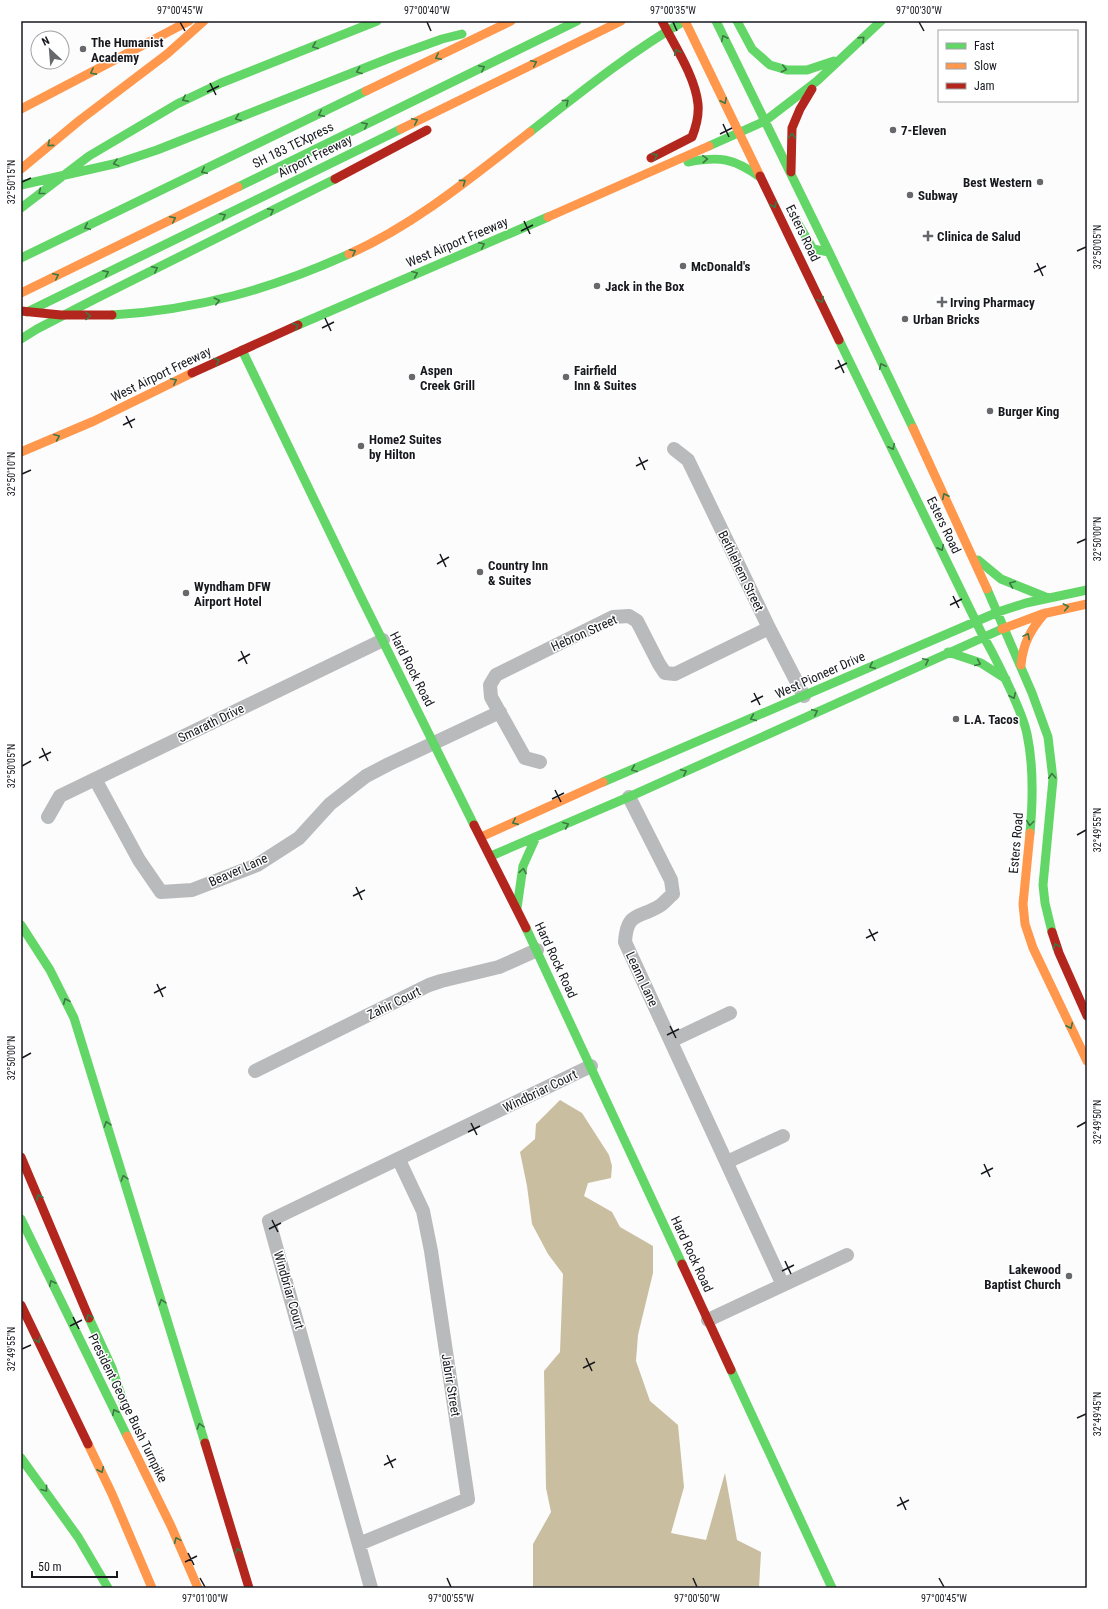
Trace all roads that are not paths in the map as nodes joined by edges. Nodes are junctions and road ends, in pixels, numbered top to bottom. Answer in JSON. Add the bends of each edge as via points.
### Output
{"nodes":[{"id":1,"x":190,"y":21,"type":"edge"},
{"id":2,"x":204,"y":21,"type":"edge"},
{"id":3,"x":377,"y":21,"type":"edge"},
{"id":4,"x":510,"y":21,"type":"edge"},
{"id":5,"x":577,"y":21,"type":"edge"},
{"id":6,"x":621,"y":21,"type":"edge"},
{"id":7,"x":662,"y":21,"type":"edge"},
{"id":8,"x":684,"y":21,"type":"edge"},
{"id":9,"x":716,"y":21,"type":"edge"},
{"id":10,"x":737,"y":21,"type":"edge"},
{"id":11,"x":881,"y":21,"type":"edge"},
{"id":12,"x":843,"y":58,"type":"junction"},
{"id":13,"x":498,"y":80,"type":"junction"},
{"id":14,"x":817,"y":81,"type":"junction"},
{"id":15,"x":21,"y":110,"type":"edge"},
{"id":16,"x":444,"y":118,"type":"dead end"},
{"id":17,"x":765,"y":121,"type":"junction"},
{"id":18,"x":432,"y":127,"type":"dead end"},
{"id":19,"x":739,"y":133,"type":"junction"},
{"id":20,"x":640,"y":164,"type":"dead end"},
{"id":21,"x":667,"y":165,"type":"junction"},
{"id":22,"x":21,"y":169,"type":"edge"},
{"id":23,"x":791,"y":175,"type":"junction"},
{"id":24,"x":761,"y":177,"type":"junction"},
{"id":25,"x":21,"y":184,"type":"edge"},
{"id":26,"x":765,"y":187,"type":"junction"},
{"id":27,"x":778,"y":190,"type":"dead end"},
{"id":28,"x":788,"y":207,"type":"dead end"},
{"id":29,"x":21,"y":208,"type":"edge"},
{"id":30,"x":470,"y":241,"type":"dead end"},
{"id":31,"x":829,"y":252,"type":"junction"},
{"id":32,"x":21,"y":258,"type":"edge"},
{"id":33,"x":446,"y":260,"type":"junction"},
{"id":34,"x":810,"y":262,"type":"junction"},
{"id":35,"x":21,"y":293,"type":"edge"},
{"id":36,"x":21,"y":311,"type":"edge"},
{"id":37,"x":21,"y":315,"type":"edge"},
{"id":38,"x":21,"y":339,"type":"edge"},
{"id":39,"x":843,"y":345,"type":"junction"},
{"id":40,"x":242,"y":350,"type":"junction"},
{"id":41,"x":863,"y":367,"type":"dead end"},
{"id":42,"x":674,"y":449,"type":"dead end"},
{"id":43,"x":21,"y":452,"type":"edge"},
{"id":44,"x":974,"y":556,"type":"junction"},
{"id":45,"x":1087,"y":590,"type":"edge"},
{"id":46,"x":1048,"y":598,"type":"junction"},
{"id":47,"x":1087,"y":604,"type":"edge"},
{"id":48,"x":998,"y":612,"type":"junction"},
{"id":49,"x":1046,"y":612,"type":"junction"},
{"id":50,"x":976,"y":622,"type":"junction"},
{"id":51,"x":1005,"y":627,"type":"junction"},
{"id":52,"x":769,"y":628,"type":"junction"},
{"id":53,"x":983,"y":636,"type":"junction"},
{"id":54,"x":383,"y":640,"type":"junction"},
{"id":55,"x":948,"y":652,"type":"junction"},
{"id":56,"x":1021,"y":666,"type":"junction"},
{"id":57,"x":848,"y":677,"type":"junction"},
{"id":58,"x":1006,"y":679,"type":"junction"},
{"id":59,"x":819,"y":700,"type":"dead end"},
{"id":60,"x":806,"y":701,"type":"junction"},
{"id":61,"x":500,"y":712,"type":"junction"},
{"id":62,"x":787,"y":725,"type":"junction"},
{"id":63,"x":717,"y":733,"type":"junction"},
{"id":64,"x":435,"y":743,"type":"junction"},
{"id":65,"x":691,"y":754,"type":"dead end"},
{"id":66,"x":540,"y":762,"type":"dead end"},
{"id":67,"x":95,"y":779,"type":"junction"},
{"id":68,"x":630,"y":792,"type":"junction"},
{"id":69,"x":48,"y":817,"type":"dead end"},
{"id":70,"x":481,"y":837,"type":"junction"},
{"id":71,"x":536,"y":837,"type":"junction"},
{"id":72,"x":491,"y":856,"type":"junction"},
{"id":73,"x":517,"y":908,"type":"junction"},
{"id":74,"x":21,"y":925,"type":"edge"},
{"id":75,"x":537,"y":950,"type":"junction"},
{"id":76,"x":1063,"y":987,"type":"junction"},
{"id":77,"x":730,"y":1013,"type":"dead end"},
{"id":78,"x":1087,"y":1016,"type":"edge"},
{"id":79,"x":671,"y":1041,"type":"junction"},
{"id":80,"x":1087,"y":1061,"type":"edge"},
{"id":81,"x":591,"y":1066,"type":"junction"},
{"id":82,"x":255,"y":1071,"type":"dead end"},
{"id":83,"x":782,"y":1136,"type":"dead end"},
{"id":84,"x":21,"y":1157,"type":"edge"},
{"id":85,"x":399,"y":1160,"type":"junction"},
{"id":86,"x":727,"y":1162,"type":"junction"},
{"id":87,"x":21,"y":1219,"type":"edge"},
{"id":88,"x":847,"y":1255,"type":"dead end"},
{"id":89,"x":783,"y":1285,"type":"junction"},
{"id":90,"x":21,"y":1305,"type":"edge"},
{"id":91,"x":708,"y":1320,"type":"junction"},
{"id":92,"x":21,"y":1458,"type":"edge"},
{"id":93,"x":145,"y":1472,"type":"junction"},
{"id":94,"x":359,"y":1544,"type":"junction"},
{"id":95,"x":108,"y":1588,"type":"edge"},
{"id":96,"x":152,"y":1588,"type":"edge"},
{"id":97,"x":198,"y":1588,"type":"edge"},
{"id":98,"x":249,"y":1588,"type":"edge"},
{"id":99,"x":371,"y":1588,"type":"edge"},
{"id":100,"x":832,"y":1588,"type":"edge"}],
"edges":[{"from":1,"to":15,"type":"main road","one_way":true},
{"from":2,"to":22,"type":"main road","one_way":true,"via":[[167,54]]},
{"from":3,"to":29,"type":"main road","one_way":true,"via":[[221,83],[177,104],[112,141]]},
{"from":4,"to":25,"type":"main road","one_way":true,"via":[[442,39],[157,150],[118,163]]},
{"from":4,"to":32,"type":"main road","one_way":true},
{"from":35,"to":5,"type":"main road","name":"SH 183 TEXpress","one_way":true},
{"from":13,"to":6,"type":"main road","name":"Airport Freeway","one_way":true},
{"from":20,"to":7,"type":"main road","one_way":true,"via":[[692,137],[696,125],[698,104],[692,83]]},
{"from":8,"to":19,"type":"main road","name":"Esters Road","one_way":true},
{"from":36,"to":8,"type":"main road","one_way":true,"via":[[67,316],[99,316],[171,310],[245,295],[318,268],[399,228],[512,145],[610,68]]},
{"from":17,"to":9,"type":"main road","name":"Esters Road","one_way":true},
{"from":10,"to":12,"type":"main road","one_way":true,"via":[[752,49],[770,65],[787,70],[807,70]]},
{"from":12,"to":11,"type":"main road","name":"West Airport Freeway","one_way":true},
{"from":12,"to":14,"type":"main road","name":"West Airport Freeway"},
{"from":13,"to":16,"type":"main road"},
{"from":37,"to":13,"type":"main road","name":"Airport Freeway","one_way":true},
{"from":14,"to":17,"type":"main road","name":"West Airport Freeway"},
{"from":23,"to":14,"type":"main road","one_way":true,"via":[[792,128]]},
{"from":17,"to":19,"type":"main road","name":"West Airport Freeway"},
{"from":17,"to":23,"type":"main road","name":"Esters Road"},
{"from":38,"to":18,"type":"main road","one_way":true,"via":[[90,301],[382,156]]},
{"from":19,"to":21,"type":"main road","name":"West Airport Freeway"},
{"from":19,"to":24,"type":"main road","name":"Esters Road"},
{"from":21,"to":24,"type":"main road","one_way":true,"via":[[718,159],[737,162]]},
{"from":33,"to":21,"type":"main road","name":"West Airport Freeway","one_way":true},
{"from":23,"to":31,"type":"main road","name":"Esters Road"},
{"from":24,"to":26,"type":"main road","name":"Esters Road"},
{"from":26,"to":27,"type":"main road","via":[[774,187]]},
{"from":26,"to":34,"type":"main road","name":"Esters Road","one_way":true},
{"from":28,"to":31,"type":"main road","via":[[813,249]]},
{"from":30,"to":33,"type":"main road"},
{"from":31,"to":34,"type":"main road"},
{"from":44,"to":31,"type":"main road","name":"Esters Road","one_way":true,"via":[[893,401]]},
{"from":40,"to":33,"type":"main road","name":"West Airport Freeway","one_way":true},
{"from":34,"to":39,"type":"main road","name":"Esters Road","one_way":true},
{"from":39,"to":41,"type":"main road"},
{"from":39,"to":50,"type":"main road","name":"Esters Road","one_way":true,"via":[[878,411]]},
{"from":43,"to":40,"type":"main road","name":"West Airport Freeway","one_way":true,"via":[[94,421]]},
{"from":40,"to":54,"type":"main road","name":"Hard Rock Road"},
{"from":42,"to":52,"type":"street","name":"Bethlehem Street","via":[[688,460]]},
{"from":46,"to":44,"type":"main road","one_way":true,"via":[[1001,579]]},
{"from":44,"to":48,"type":"main road","name":"Esters Road"},
{"from":45,"to":46,"type":"main road","name":"West Pioneer Drive"},
{"from":46,"to":48,"type":"main road","name":"West Pioneer Drive"},
{"from":49,"to":47,"type":"main road","one_way":true},
{"from":48,"to":50,"type":"main road","name":"West Pioneer Drive"},
{"from":48,"to":51,"type":"main road","name":"Esters Road"},
{"from":49,"to":51,"type":"main road"},
{"from":56,"to":49,"type":"main road","one_way":true,"via":[[1025,638]]},
{"from":50,"to":53,"type":"main road","name":"Esters Road"},
{"from":50,"to":57,"type":"main road","name":"West Pioneer Drive","one_way":true},
{"from":51,"to":53,"type":"main road"},
{"from":51,"to":56,"type":"main road","name":"Esters Road"},
{"from":52,"to":60,"type":"street","name":"Bethlehem Street"},
{"from":52,"to":61,"type":"street","name":"Hebron Street","via":[[674,674],[665,673],[637,621],[628,616],[613,617],[496,675],[490,685],[490,691]]},
{"from":53,"to":55,"type":"main road"},
{"from":53,"to":58,"type":"main road","name":"Esters Road"},
{"from":54,"to":64,"type":"main road","name":"Hard Rock Road"},
{"from":54,"to":67,"type":"street","name":"Smarath Drive"},
{"from":55,"to":58,"type":"main road","one_way":true,"via":[[981,663]]},
{"from":62,"to":55,"type":"main road","one_way":true},
{"from":76,"to":56,"type":"main road","name":"Esters Road","one_way":true,"via":[[1059,953],[1049,924],[1043,885],[1053,779],[1048,737]]},
{"from":57,"to":59,"type":"main road","via":[[837,689]]},
{"from":57,"to":60,"type":"main road","name":"West Pioneer Drive"},
{"from":58,"to":76,"type":"main road","name":"Esters Road","one_way":true,"via":[[1027,733],[1031,761],[1033,800],[1022,904],[1025,924],[1033,948]]},
{"from":60,"to":62,"type":"main road","via":[[789,718]]},
{"from":60,"to":63,"type":"main road","name":"West Pioneer Drive","one_way":true},
{"from":61,"to":64,"type":"street"},
{"from":61,"to":66,"type":"street","name":"Hebron Street","via":[[525,758]]},
{"from":68,"to":62,"type":"main road","one_way":true},
{"from":63,"to":65,"type":"main road","via":[[705,748]]},
{"from":63,"to":70,"type":"main road","name":"West Pioneer Drive","one_way":true},
{"from":64,"to":67,"type":"street","name":"Beaver Lane","via":[[366,776],[330,804],[299,838],[257,865],[192,890],[160,892],[139,860]]},
{"from":64,"to":70,"type":"main road","name":"Hard Rock Road"},
{"from":67,"to":69,"type":"street","name":"Smarath Drive","via":[[60,796]]},
{"from":71,"to":68,"type":"main road","one_way":true},
{"from":68,"to":79,"type":"street","name":"Leann Lane","via":[[671,880],[673,894],[662,905],[633,918],[626,928],[625,942]]},
{"from":70,"to":72,"type":"main road","name":"Hard Rock Road"},
{"from":71,"to":72,"type":"main road"},
{"from":73,"to":71,"type":"main road","one_way":true,"via":[[523,866]]},
{"from":72,"to":73,"type":"main road","name":"Hard Rock Road"},
{"from":73,"to":75,"type":"main road","name":"Hard Rock Road"},
{"from":98,"to":74,"type":"main road","one_way":true,"via":[[74,1018],[46,962]]},
{"from":75,"to":81,"type":"main road","name":"Hard Rock Road"},
{"from":75,"to":82,"type":"street","name":"Zahir Court","via":[[499,968],[429,985]]},
{"from":76,"to":78,"type":"main road","name":"Esters Road"},
{"from":76,"to":80,"type":"main road","name":"Esters Road","one_way":true},
{"from":77,"to":79,"type":"street"},
{"from":79,"to":86,"type":"street","name":"Leann Lane"},
{"from":81,"to":85,"type":"street","name":"Windbriar Court"},
{"from":81,"to":91,"type":"main road","name":"Hard Rock Road"},
{"from":83,"to":86,"type":"street"},
{"from":93,"to":84,"type":"main road","one_way":true,"via":[[118,1383]]},
{"from":85,"to":94,"type":"street","name":"Jabrir Street","via":[[423,1211],[468,1498]]},
{"from":85,"to":94,"type":"street","name":"Windbriar Court","via":[[270,1222]]},
{"from":86,"to":89,"type":"street","name":"Leann Lane"},
{"from":93,"to":87,"type":"main road","name":"President George Bush Turnpike","one_way":true},
{"from":88,"to":89,"type":"street"},
{"from":89,"to":91,"type":"street"},
{"from":90,"to":96,"type":"main road","one_way":true,"via":[[112,1494]]},
{"from":91,"to":100,"type":"main road","name":"Hard Rock Road"},
{"from":92,"to":95,"type":"main road","one_way":true,"via":[[82,1541]]},
{"from":97,"to":93,"type":"main road","name":"President George Bush Turnpike","one_way":true},
{"from":94,"to":99,"type":"street","name":"Windbriar Court"}]}
